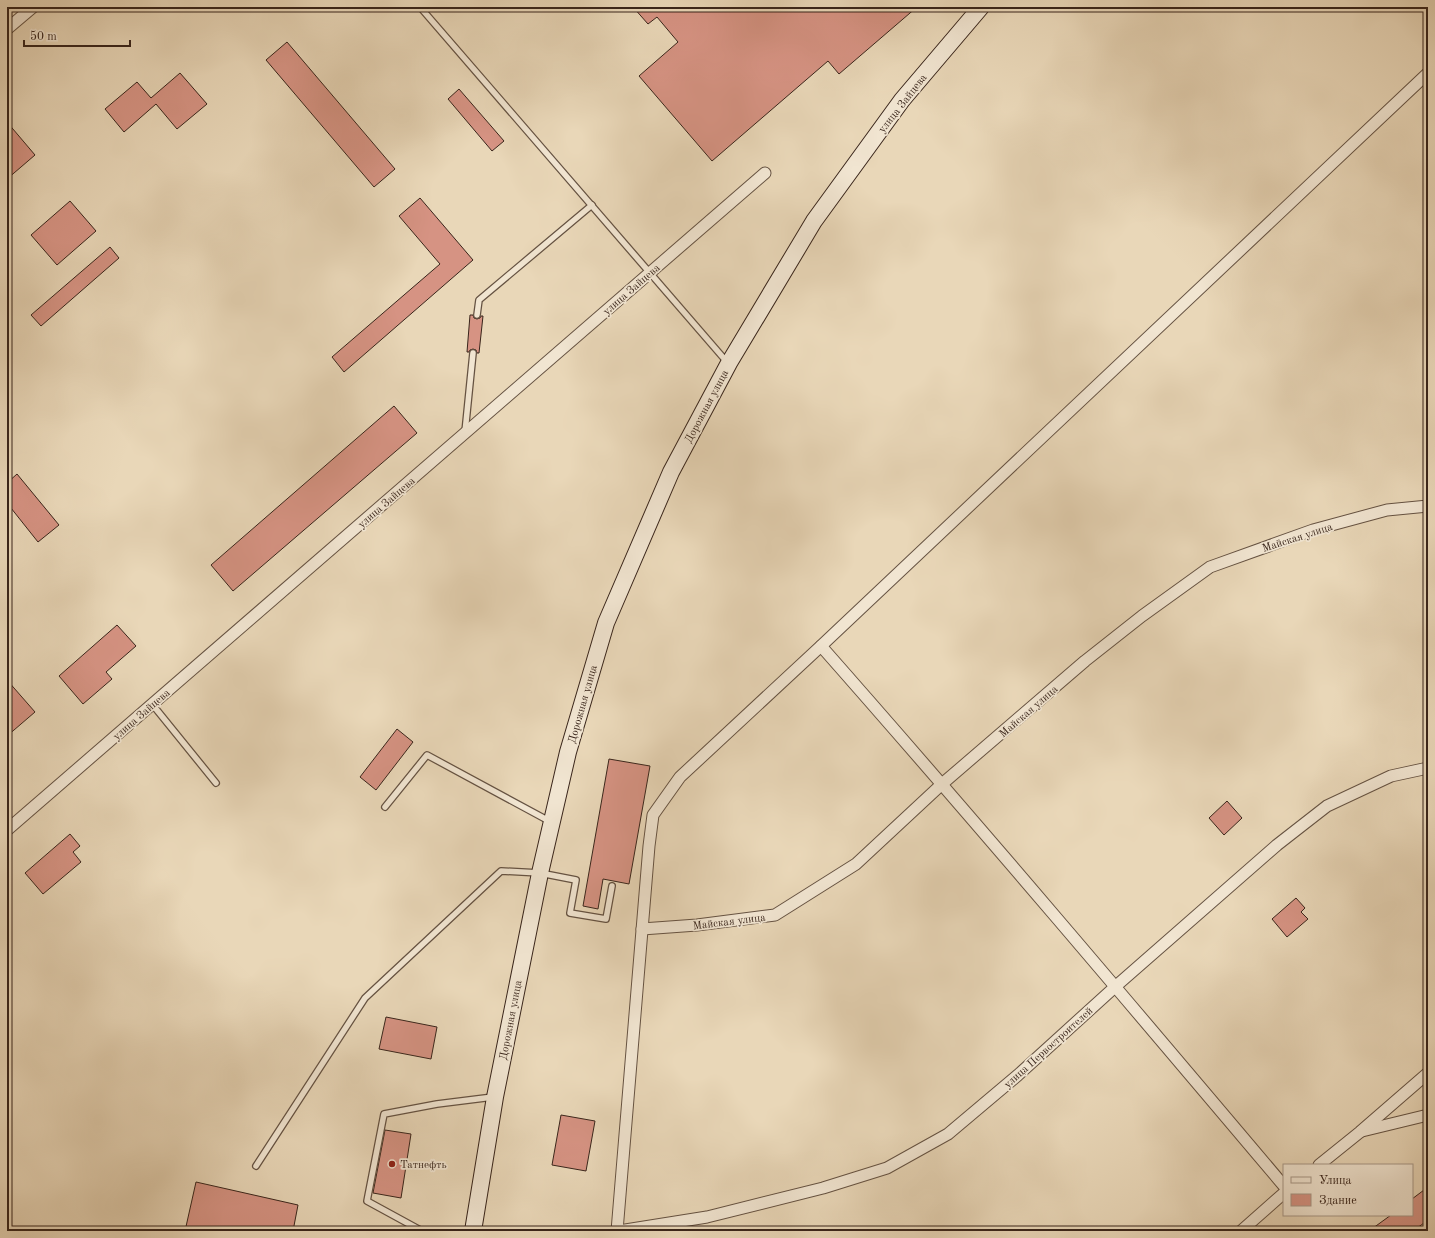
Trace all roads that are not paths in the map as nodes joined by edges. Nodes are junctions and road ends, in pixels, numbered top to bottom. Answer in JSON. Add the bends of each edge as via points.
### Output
{"nodes":[{"id":1,"x":33,"y":7,"type":"edge"},
{"id":2,"x":420,"y":7,"type":"edge"},
{"id":3,"x":981,"y":7,"type":"edge"},
{"id":4,"x":7,"y":29,"type":"edge"},
{"id":5,"x":1428,"y":73,"type":"edge"},
{"id":6,"x":765,"y":173,"type":"dead end"},
{"id":7,"x":592,"y":205,"type":"junction"},
{"id":8,"x":814,"y":221,"type":"joint"},
{"id":9,"x":650,"y":273,"type":"junction"},
{"id":10,"x":477,"y":315,"type":"dead end"},
{"id":11,"x":473,"y":353,"type":"dead end"},
{"id":12,"x":728,"y":363,"type":"junction"},
{"id":13,"x":464,"y":434,"type":"junction"},
{"id":14,"x":1428,"y":506,"type":"edge"},
{"id":15,"x":821,"y":646,"type":"junction"},
{"id":16,"x":152,"y":704,"type":"junction"},
{"id":17,"x":1428,"y":768,"type":"edge"},
{"id":18,"x":216,"y":783,"type":"dead end"},
{"id":19,"x":942,"y":784,"type":"junction"},
{"id":20,"x":385,"y":807,"type":"dead end"},
{"id":21,"x":551,"y":822,"type":"junction"},
{"id":22,"x":7,"y":830,"type":"edge"},
{"id":23,"x":540,"y":873,"type":"junction"},
{"id":24,"x":612,"y":886,"type":"dead end"},
{"id":25,"x":642,"y":929,"type":"junction"},
{"id":26,"x":1116,"y":986,"type":"junction"},
{"id":27,"x":1428,"y":1073,"type":"edge"},
{"id":28,"x":495,"y":1097,"type":"junction"},
{"id":29,"x":1428,"y":1115,"type":"edge"},
{"id":30,"x":1360,"y":1132,"type":"junction"},
{"id":31,"x":1320,"y":1164,"type":"edge"},
{"id":32,"x":256,"y":1166,"type":"dead end"},
{"id":33,"x":1283,"y":1185,"type":"edge"},
{"id":34,"x":1283,"y":1194,"type":"edge"},
{"id":35,"x":422,"y":1231,"type":"edge"},
{"id":36,"x":473,"y":1231,"type":"edge"},
{"id":37,"x":618,"y":1231,"type":"edge"},
{"id":38,"x":1241,"y":1231,"type":"edge"}],
"edges":[{"from":1,"to":4,"type":"street"},
{"from":2,"to":7,"type":"lane"},
{"from":3,"to":8,"type":"street","name":"улица Зайцева","via":[[902,100]]},
{"from":5,"to":15,"type":"street"},
{"from":6,"to":9,"type":"street","name":"улица Зайцева"},
{"from":7,"to":9,"type":"lane"},
{"from":7,"to":10,"type":"lane","via":[[479,300]]},
{"from":8,"to":12,"type":"street","name":"Дорожная улица"},
{"from":9,"to":12,"type":"lane"},
{"from":9,"to":13,"type":"street","name":"улица Зайцева"},
{"from":11,"to":13,"type":"lane"},
{"from":12,"to":21,"type":"street","name":"Дорожная улица","via":[[671,472],[606,624],[568,752]]},
{"from":13,"to":16,"type":"street","name":"улица Зайцева"},
{"from":14,"to":19,"type":"street","name":"Майская улица","via":[[1387,510],[1313,530],[1210,566],[1084,661]]},
{"from":15,"to":19,"type":"street"},
{"from":15,"to":25,"type":"street","via":[[680,777],[653,815]]},
{"from":16,"to":18,"type":"lane"},
{"from":16,"to":22,"type":"street","name":"улица Зайцева"},
{"from":17,"to":26,"type":"street","name":"улица Первостроителей","via":[[1390,776],[1327,806],[1277,845]]},
{"from":19,"to":25,"type":"street","name":"Майская улица","via":[[856,864],[774,915]]},
{"from":19,"to":26,"type":"street"},
{"from":20,"to":21,"type":"lane","via":[[427,755]]},
{"from":21,"to":23,"type":"street","name":"Дорожная улица"},
{"from":23,"to":24,"type":"lane","via":[[576,880],[570,913],[606,919]]},
{"from":23,"to":28,"type":"street","name":"Дорожная улица"},
{"from":23,"to":32,"type":"lane","via":[[501,870],[365,998]]},
{"from":25,"to":37,"type":"street"},
{"from":26,"to":33,"type":"street"},
{"from":26,"to":37,"type":"street","name":"улица Первостроителей","via":[[1018,1075],[948,1134],[887,1168],[823,1188],[707,1217]]},
{"from":27,"to":30,"type":"street"},
{"from":28,"to":35,"type":"lane","via":[[384,1114],[367,1201]]},
{"from":28,"to":36,"type":"street","name":"Дорожная улица"},
{"from":29,"to":30,"type":"street"},
{"from":30,"to":31,"type":"street"},
{"from":34,"to":38,"type":"street"}]}
